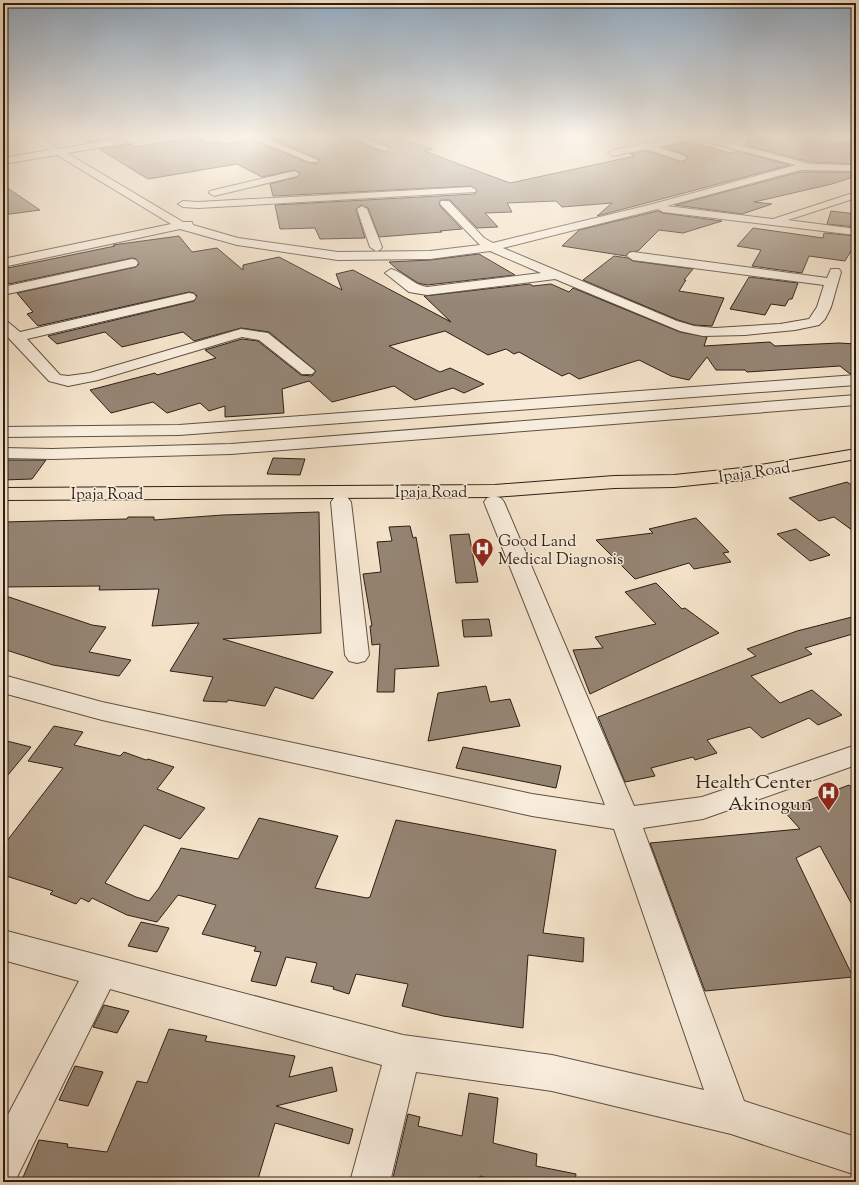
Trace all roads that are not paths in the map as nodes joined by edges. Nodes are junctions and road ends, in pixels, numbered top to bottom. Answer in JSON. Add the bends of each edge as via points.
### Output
{"nodes":[{"id":1,"x":126,"y":191,"type":"edge"},
{"id":2,"x":223,"y":191,"type":"edge"},
{"id":3,"x":388,"y":191,"type":"edge"},
{"id":4,"x":445,"y":191,"type":"edge"},
{"id":5,"x":681,"y":191,"type":"edge"},
{"id":6,"x":711,"y":191,"type":"edge"},
{"id":7,"x":392,"y":194,"type":"junction"},
{"id":8,"x":856,"y":195,"type":"edge"},
{"id":9,"x":445,"y":202,"type":"dead end"},
{"id":10,"x":183,"y":204,"type":"junction"},
{"id":11,"x":627,"y":205,"type":"junction"},
{"id":12,"x":652,"y":208,"type":"junction"},
{"id":13,"x":362,"y":209,"type":"dead end"},
{"id":14,"x":199,"y":218,"type":"junction"},
{"id":15,"x":771,"y":222,"type":"junction"},
{"id":16,"x":177,"y":223,"type":"junction"},
{"id":17,"x":856,"y":232,"type":"edge"},
{"id":18,"x":480,"y":240,"type":"junction"},
{"id":19,"x":492,"y":246,"type":"junction"},
{"id":20,"x":376,"y":247,"type":"junction"},
{"id":21,"x":3,"y":255,"type":"edge"},
{"id":22,"x":633,"y":256,"type":"dead end"},
{"id":23,"x":132,"y":262,"type":"dead end"},
{"id":24,"x":3,"y":263,"type":"edge"},
{"id":25,"x":392,"y":273,"type":"dead end"},
{"id":26,"x":555,"y":275,"type":"junction"},
{"id":27,"x":3,"y":291,"type":"edge"},
{"id":28,"x":189,"y":297,"type":"dead end"},
{"id":29,"x":3,"y":325,"type":"edge"},
{"id":30,"x":17,"y":337,"type":"junction"},
{"id":31,"x":306,"y":371,"type":"dead end"},
{"id":32,"x":856,"y":380,"type":"edge"},
{"id":33,"x":856,"y":400,"type":"edge"},
{"id":34,"x":3,"y":432,"type":"edge"},
{"id":35,"x":3,"y":453,"type":"edge"},
{"id":36,"x":856,"y":454,"type":"edge"},
{"id":37,"x":856,"y":467,"type":"edge"},
{"id":38,"x":3,"y":494,"type":"edge"},
{"id":39,"x":341,"y":502,"type":"junction"},
{"id":40,"x":494,"y":502,"type":"junction"},
{"id":41,"x":3,"y":507,"type":"edge"},
{"id":42,"x":357,"y":655,"type":"dead end"},
{"id":43,"x":3,"y":684,"type":"edge"},
{"id":44,"x":856,"y":755,"type":"edge"},
{"id":45,"x":625,"y":819,"type":"junction"},
{"id":46,"x":3,"y":945,"type":"edge"},
{"id":47,"x":102,"y":971,"type":"junction"},
{"id":48,"x":403,"y":1053,"type":"junction"},
{"id":49,"x":731,"y":1115,"type":"junction"},
{"id":50,"x":856,"y":1156,"type":"edge"},
{"id":51,"x":3,"y":1163,"type":"edge"},
{"id":52,"x":370,"y":1182,"type":"edge"}],
"edges":[{"from":1,"to":16,"type":"street"},
{"from":2,"to":10,"type":"street","via":[[192,199]]},
{"from":3,"to":7,"type":"street"},
{"from":4,"to":7,"type":"street"},
{"from":5,"to":11,"type":"street"},
{"from":6,"to":12,"type":"street"},
{"from":7,"to":10,"type":"street"},
{"from":8,"to":15,"type":"street"},
{"from":9,"to":18,"type":"street"},
{"from":10,"to":14,"type":"street","via":[[170,205]]},
{"from":11,"to":12,"type":"street"},
{"from":11,"to":18,"type":"street"},
{"from":12,"to":15,"type":"street"},
{"from":12,"to":19,"type":"street"},
{"from":13,"to":20,"type":"street"},
{"from":14,"to":16,"type":"street"},
{"from":14,"to":20,"type":"street","via":[[271,239]]},
{"from":15,"to":17,"type":"street"},
{"from":16,"to":19,"type":"street","via":[[237,241],[338,256],[430,254]]},
{"from":16,"to":21,"type":"street"},
{"from":16,"to":24,"type":"street"},
{"from":18,"to":19,"type":"street"},
{"from":18,"to":20,"type":"street","via":[[422,246]]},
{"from":19,"to":26,"type":"street"},
{"from":22,"to":26,"type":"street","via":[[833,277],[822,313],[814,322],[707,332],[672,324]]},
{"from":23,"to":27,"type":"street"},
{"from":25,"to":26,"type":"street","via":[[414,289],[427,291]]},
{"from":28,"to":30,"type":"street"},
{"from":29,"to":30,"type":"street"},
{"from":30,"to":31,"type":"street","via":[[55,378],[68,381],[92,377],[241,333],[263,336]]},
{"from":32,"to":34,"type":"street","via":[[179,430]]},
{"from":33,"to":35,"type":"street","via":[[231,449]]},
{"from":36,"to":38,"type":"main road","name":"Ipaja Road","via":[[742,474],[674,481],[614,482],[496,491]]},
{"from":37,"to":40,"type":"main road","name":"Ipaja Road","via":[[685,492]]},
{"from":39,"to":40,"type":"main road","name":"Ipaja Road"},
{"from":39,"to":41,"type":"main road","name":"Ipaja Road"},
{"from":39,"to":42,"type":"street"},
{"from":40,"to":45,"type":"street"},
{"from":43,"to":45,"type":"street","via":[[102,711],[532,805]]},
{"from":44,"to":45,"type":"street","via":[[703,808]]},
{"from":45,"to":49,"type":"street"},
{"from":46,"to":47,"type":"street"},
{"from":47,"to":48,"type":"street"},
{"from":47,"to":51,"type":"street"},
{"from":48,"to":49,"type":"street","via":[[552,1073]]},
{"from":48,"to":52,"type":"street"},
{"from":49,"to":50,"type":"street"}]}
